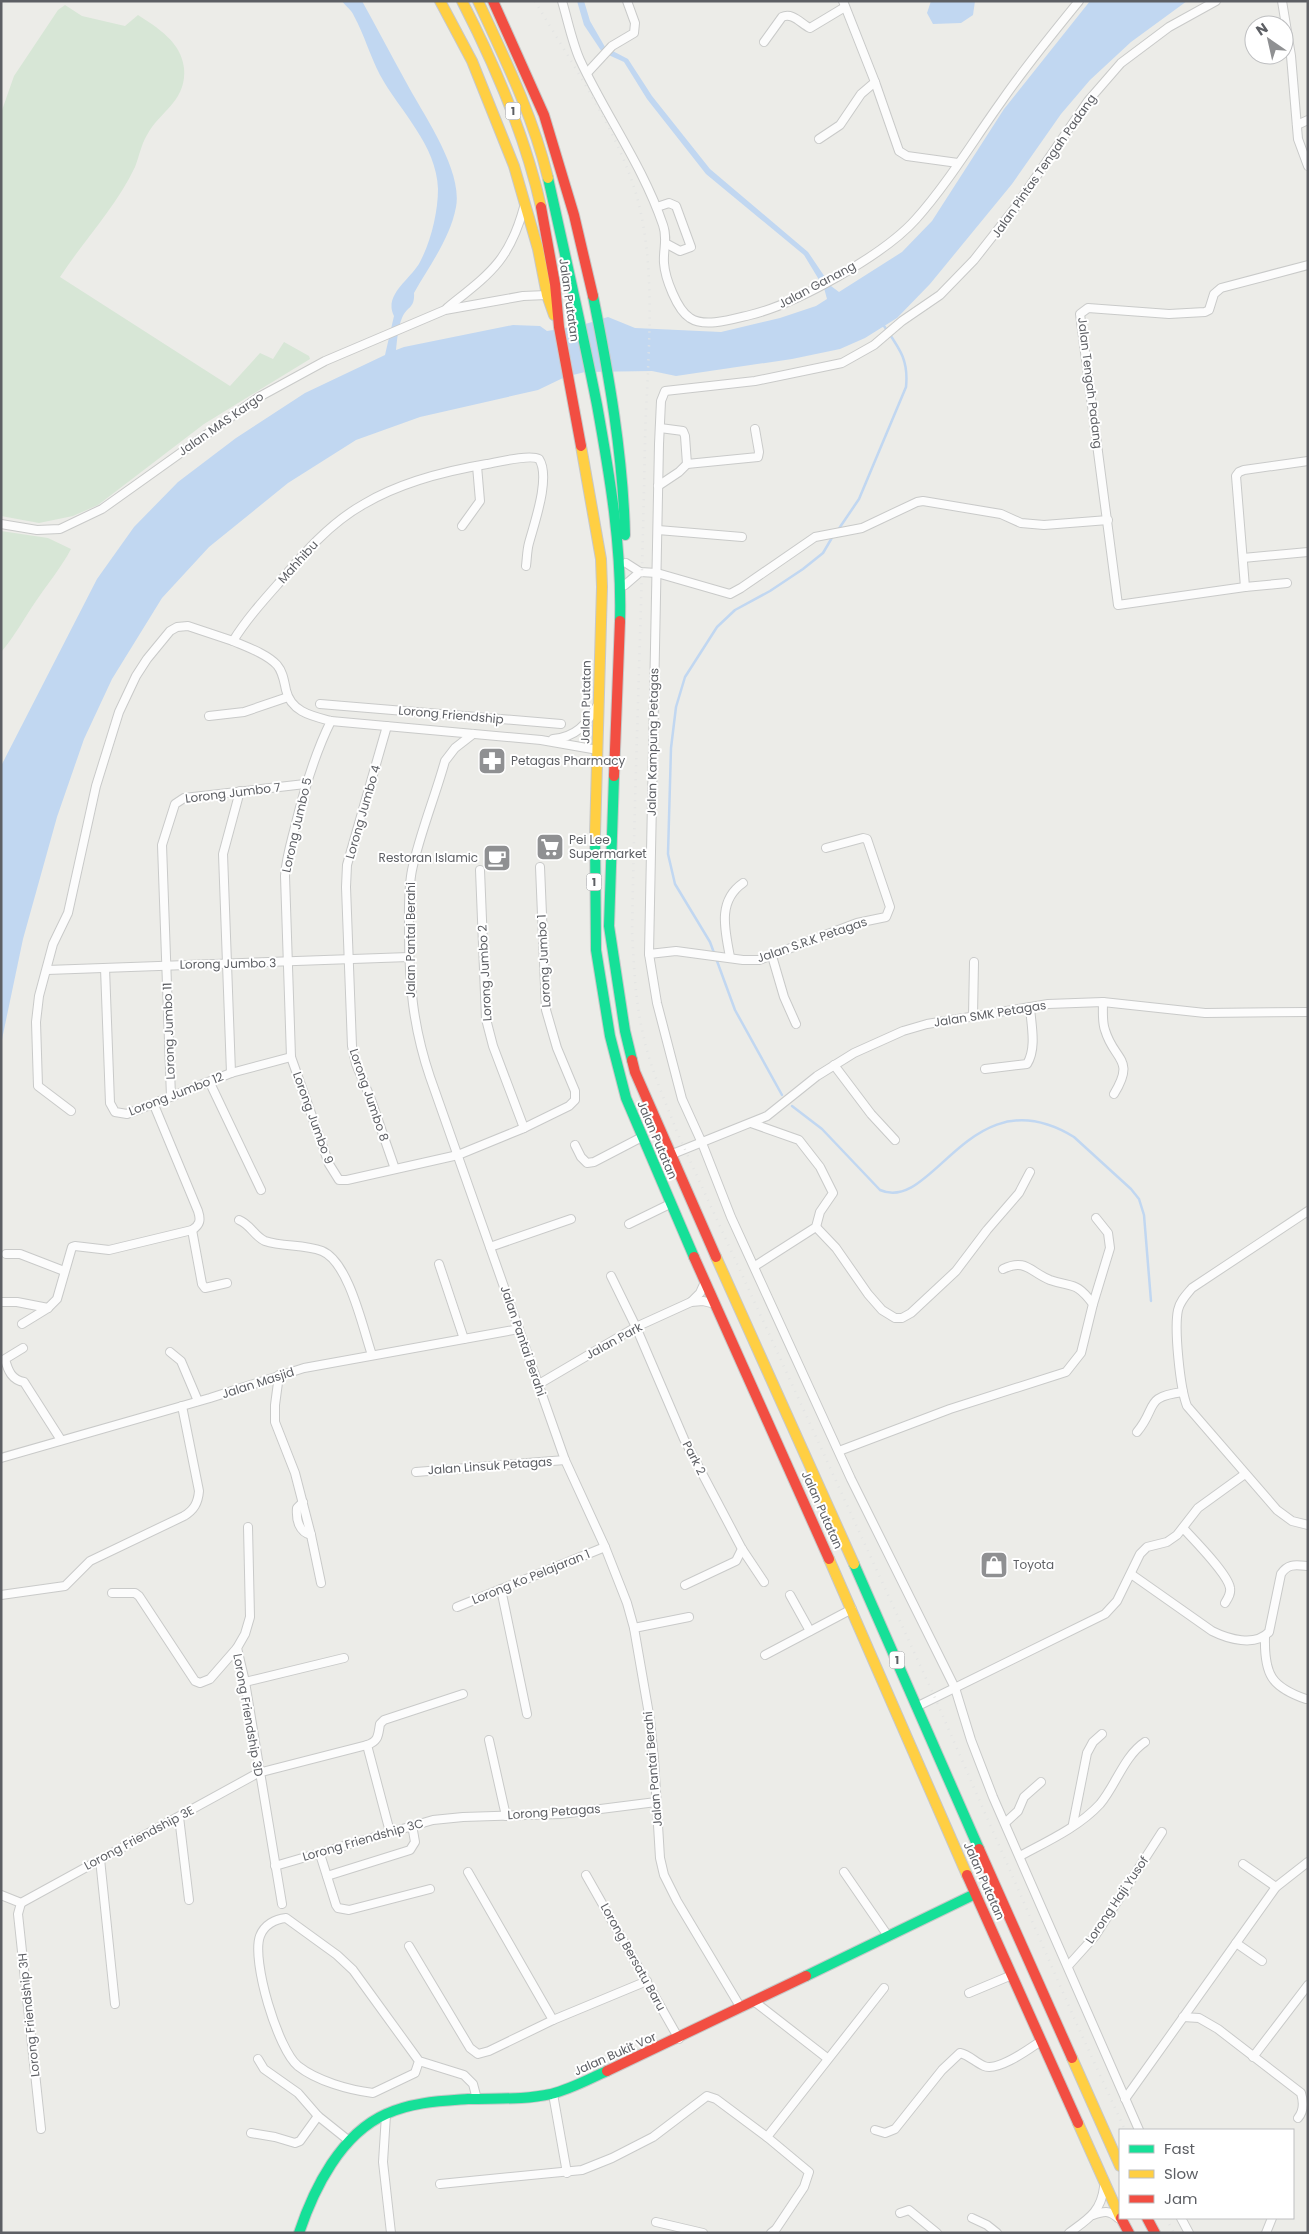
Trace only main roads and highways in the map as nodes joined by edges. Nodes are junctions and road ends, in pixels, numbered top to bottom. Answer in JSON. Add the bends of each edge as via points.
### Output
{"nodes":[{"id":1,"x":440,"y":1,"type":"edge"},
{"id":2,"x":462,"y":1,"type":"edge"},
{"id":3,"x":478,"y":1,"type":"edge"},
{"id":4,"x":493,"y":1,"type":"edge"},
{"id":5,"x":559,"y":327,"type":"junction"},
{"id":6,"x":620,"y":605,"type":"junction"},
{"id":7,"x":899,"y":1664,"type":"junction"},
{"id":8,"x":880,"y":1673,"type":"junction"},
{"id":9,"x":999,"y":1894,"type":"junction"},
{"id":10,"x":978,"y":1899,"type":"junction"},
{"id":11,"x":1119,"y":2164,"type":"edge"},
{"id":12,"x":1119,"y":2215,"type":"edge"},
{"id":13,"x":1121,"y":2219,"type":"edge"},
{"id":14,"x":1147,"y":2219,"type":"edge"},
{"id":15,"x":299,"y":2233,"type":"edge"},
{"id":16,"x":1129,"y":2233,"type":"edge"},
{"id":17,"x":1155,"y":2233,"type":"edge"}],
"edges":[{"from":1,"to":5,"type":"main road","via":[[472,61],[495,114],[526,202],[547,295]]},
{"from":2,"to":5,"type":"main road","name":"Jalan Putatan","number":"1","via":[[490,55],[527,153],[545,227]]},
{"from":3,"to":6,"type":"main road","name":"Jalan Putatan","number":"1","via":[[528,112],[559,222],[607,459],[618,536]]},
{"from":4,"to":6,"type":"main road","via":[[544,114],[582,243],[620,459],[626,563]]},
{"from":5,"to":8,"type":"main road","name":"Jalan Putatan","number":"1","via":[[601,559],[594,879],[596,950],[612,1044],[626,1098],[670,1204]]},
{"from":6,"to":7,"type":"main road","name":"Jalan Putatan","number":"1","via":[[610,942],[635,1072]]},
{"from":7,"to":8,"type":"main road"},
{"from":7,"to":9,"type":"main road","name":"Jalan Putatan","number":"1"},
{"from":8,"to":10,"type":"main road","name":"Jalan Putatan","number":"1"},
{"from":9,"to":10,"type":"main road","name":"Jalan Bukit Vor"},
{"from":9,"to":11,"type":"main road","name":"Jalan Putatan","number":"1"},
{"from":10,"to":12,"type":"main road","name":"Jalan Putatan","number":"1"},
{"from":10,"to":15,"type":"main road","name":"Jalan Bukit Vor","via":[[888,1936],[678,2039],[553,2094],[516,2099],[427,2102],[367,2124],[348,2140],[316,2192]]},
{"from":13,"to":16,"type":"main road","name":"Jalan Putatan","number":"1"},
{"from":14,"to":17,"type":"main road"}]}
